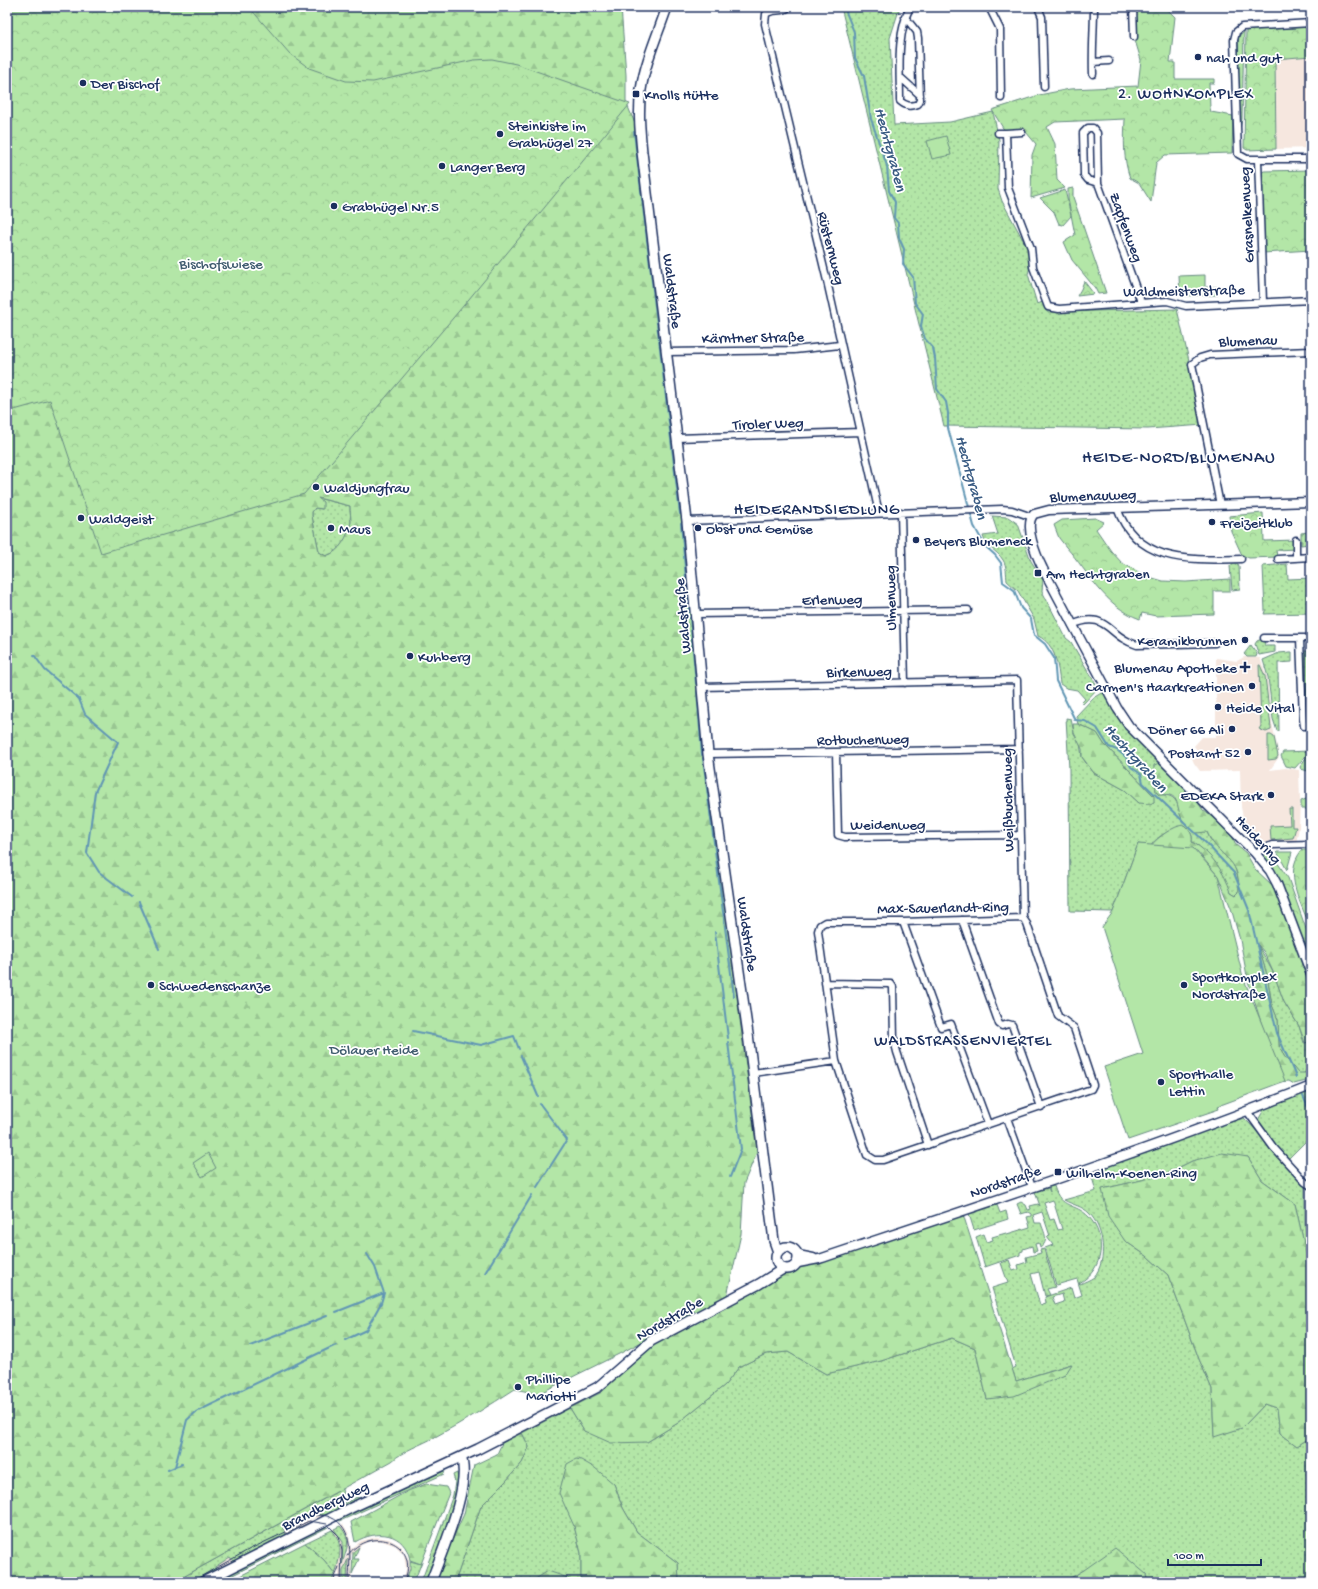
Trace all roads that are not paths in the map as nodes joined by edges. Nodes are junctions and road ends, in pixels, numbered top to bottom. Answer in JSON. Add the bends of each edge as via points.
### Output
{"nodes":[{"id":1,"x":667,"y":7,"type":"edge"},
{"id":2,"x":789,"y":7,"type":"edge"},
{"id":3,"x":910,"y":7,"type":"edge"},
{"id":4,"x":989,"y":7,"type":"edge"},
{"id":5,"x":1038,"y":7,"type":"edge"},
{"id":6,"x":1094,"y":7,"type":"edge"},
{"id":7,"x":1133,"y":7,"type":"edge"},
{"id":8,"x":905,"y":18,"type":"junction"},
{"id":9,"x":1311,"y":23,"type":"edge"},
{"id":10,"x":1134,"y":37,"type":"dead end"},
{"id":11,"x":1109,"y":61,"type":"dead end"},
{"id":12,"x":1093,"y":62,"type":"junction"},
{"id":13,"x":1093,"y":74,"type":"dead end"},
{"id":14,"x":900,"y":77,"type":"junction"},
{"id":15,"x":1044,"y":87,"type":"dead end"},
{"id":16,"x":920,"y":95,"type":"junction"},
{"id":17,"x":1001,"y":98,"type":"dead end"},
{"id":18,"x":1022,"y":132,"type":"dead end"},
{"id":19,"x":998,"y":133,"type":"dead end"},
{"id":20,"x":1006,"y":133,"type":"junction"},
{"id":21,"x":1311,"y":159,"type":"edge"},
{"id":22,"x":1258,"y":160,"type":"junction"},
{"id":23,"x":1098,"y":183,"type":"junction"},
{"id":24,"x":1311,"y":300,"type":"edge"},
{"id":25,"x":1141,"y":302,"type":"junction"},
{"id":26,"x":1263,"y":302,"type":"junction"},
{"id":27,"x":840,"y":345,"type":"junction"},
{"id":28,"x":1311,"y":351,"type":"edge"},
{"id":29,"x":667,"y":352,"type":"junction"},
{"id":30,"x":860,"y":432,"type":"junction"},
{"id":31,"x":677,"y":438,"type":"junction"},
{"id":32,"x":1311,"y":502,"type":"edge"},
{"id":33,"x":1220,"y":505,"type":"junction"},
{"id":34,"x":1117,"y":508,"type":"junction"},
{"id":35,"x":901,"y":512,"type":"junction"},
{"id":36,"x":880,"y":513,"type":"junction"},
{"id":37,"x":1032,"y":517,"type":"junction"},
{"id":38,"x":687,"y":521,"type":"junction"},
{"id":39,"x":1296,"y":540,"type":"dead end"},
{"id":40,"x":1311,"y":557,"type":"edge"},
{"id":41,"x":1296,"y":558,"type":"junction"},
{"id":42,"x":1241,"y":559,"type":"dead end"},
{"id":43,"x":1278,"y":559,"type":"dead end"},
{"id":44,"x":904,"y":610,"type":"junction"},
{"id":45,"x":968,"y":610,"type":"dead end"},
{"id":46,"x":696,"y":614,"type":"junction"},
{"id":47,"x":1072,"y":625,"type":"junction"},
{"id":48,"x":1264,"y":638,"type":"dead end"},
{"id":49,"x":1300,"y":638,"type":"junction"},
{"id":50,"x":1311,"y":638,"type":"edge"},
{"id":51,"x":1215,"y":643,"type":"dead end"},
{"id":52,"x":1017,"y":680,"type":"joint"},
{"id":53,"x":905,"y":682,"type":"junction"},
{"id":54,"x":702,"y":687,"type":"junction"},
{"id":55,"x":1311,"y":726,"type":"edge"},
{"id":56,"x":1019,"y":750,"type":"junction"},
{"id":57,"x":836,"y":752,"type":"junction"},
{"id":58,"x":708,"y":754,"type":"junction"},
{"id":59,"x":1021,"y":835,"type":"junction"},
{"id":60,"x":1311,"y":844,"type":"edge"},
{"id":61,"x":1255,"y":854,"type":"junction"},
{"id":62,"x":1023,"y":918,"type":"junction"},
{"id":63,"x":962,"y":920,"type":"junction"},
{"id":64,"x":903,"y":922,"type":"junction"},
{"id":65,"x":1311,"y":974,"type":"edge"},
{"id":66,"x":825,"y":983,"type":"junction"},
{"id":67,"x":836,"y":1061,"type":"junction"},
{"id":68,"x":753,"y":1073,"type":"junction"},
{"id":69,"x":1311,"y":1086,"type":"edge"},
{"id":70,"x":1040,"y":1106,"type":"junction"},
{"id":71,"x":1247,"y":1111,"type":"junction"},
{"id":72,"x":1007,"y":1118,"type":"junction"},
{"id":73,"x":988,"y":1124,"type":"junction"},
{"id":74,"x":928,"y":1145,"type":"junction"},
{"id":75,"x":1311,"y":1186,"type":"edge"},
{"id":76,"x":1032,"y":1187,"type":"junction"},
{"id":77,"x":781,"y":1249,"type":"junction"},
{"id":78,"x":798,"y":1259,"type":"junction"},
{"id":79,"x":780,"y":1266,"type":"junction"},
{"id":80,"x":461,"y":1457,"type":"junction"},
{"id":81,"x":203,"y":1582,"type":"edge"},
{"id":82,"x":431,"y":1582,"type":"edge"}],
"edges":[{"from":1,"to":29,"type":"main road","name":"Waldstraße","via":[[645,73],[640,108],[642,152]]},
{"from":2,"to":27,"type":"street","name":"Rüsternweg","via":[[786,10],[768,12],[765,24]]},
{"from":3,"to":8,"type":"street"},
{"from":4,"to":17,"type":"street","via":[[1000,29]]},
{"from":5,"to":15,"type":"street","via":[[1042,17]]},
{"from":6,"to":12,"type":"street"},
{"from":7,"to":10,"type":"street"},
{"from":8,"to":14,"type":"street","via":[[900,35]]},
{"from":8,"to":16,"type":"street","via":[[917,32]]},
{"from":9,"to":22,"type":"street","name":"Grasnelkenweg","via":[[1244,26],[1238,29],[1234,40],[1237,152],[1244,159]]},
{"from":11,"to":12,"type":"street"},
{"from":12,"to":13,"type":"street"},
{"from":14,"to":16,"type":"street"},
{"from":14,"to":16,"type":"street","via":[[900,101],[913,106],[918,104]]},
{"from":18,"to":20,"type":"street"},
{"from":19,"to":20,"type":"street"},
{"from":20,"to":25,"type":"street","name":"Waldmeisterstraße","via":[[1008,188],[1031,248],[1033,268],[1048,307],[1059,309]]},
{"from":21,"to":22,"type":"street"},
{"from":22,"to":26,"type":"street","name":"Grasnelkenweg"},
{"from":23,"to":23,"type":"street","name":"Zapfenweg","via":[[1097,133],[1093,128],[1088,128],[1083,133],[1084,175],[1088,180]]},
{"from":23,"to":25,"type":"street","name":"Zapfenweg"},
{"from":24,"to":26,"type":"street","name":"Waldmeisterstraße"},
{"from":25,"to":26,"type":"street","name":"Waldmeisterstraße","via":[[1168,301],[1186,306]]},
{"from":27,"to":29,"type":"street","name":"Kärntner Straße","via":[[794,350]]},
{"from":27,"to":30,"type":"street","name":"Rüsternweg"},
{"from":28,"to":33,"type":"street","name":"Blumenau","via":[[1210,355],[1195,360],[1192,368]]},
{"from":29,"to":31,"type":"main road","name":"Waldstraße"},
{"from":30,"to":31,"type":"street","name":"Tiroler Weg"},
{"from":30,"to":36,"type":"street","name":"Rüsternweg"},
{"from":31,"to":38,"type":"main road","name":"Waldstraße"},
{"from":32,"to":33,"type":"street","name":"Blumenauweg"},
{"from":33,"to":34,"type":"street","name":"Blumenauweg"},
{"from":34,"to":37,"type":"street","name":"Blumenauweg","via":[[1044,510]]},
{"from":34,"to":42,"type":"street","via":[[1120,518],[1139,542],[1152,550],[1191,559]]},
{"from":35,"to":36,"type":"street","name":"Blumenauweg"},
{"from":35,"to":37,"type":"street","name":"Blumenauweg","via":[[1012,510]]},
{"from":35,"to":44,"type":"street","name":"Ulmenweg"},
{"from":36,"to":38,"type":"street","name":"Blumenauweg"},
{"from":37,"to":47,"type":"street","name":"Heidering","via":[[1031,532],[1036,554]]},
{"from":38,"to":46,"type":"main road","name":"Waldstraße"},
{"from":39,"to":41,"type":"street"},
{"from":40,"to":41,"type":"street"},
{"from":41,"to":43,"type":"street"},
{"from":44,"to":45,"type":"street","name":"Erlenweg"},
{"from":44,"to":46,"type":"street","name":"Erlenweg"},
{"from":44,"to":53,"type":"street","name":"Ulmenweg"},
{"from":46,"to":54,"type":"main road","name":"Waldstraße"},
{"from":47,"to":51,"type":"street","via":[[1086,619],[1095,619],[1137,644]]},
{"from":47,"to":61,"type":"street","name":"Heidering","via":[[1105,688],[1129,726]]},
{"from":48,"to":49,"type":"street"},
{"from":49,"to":50,"type":"street"},
{"from":49,"to":55,"type":"street","via":[[1303,719],[1304,726]]},
{"from":52,"to":53,"type":"street","name":"Birkenweg"},
{"from":52,"to":56,"type":"street","name":"Weißbuchenweg"},
{"from":53,"to":54,"type":"street","name":"Birkenweg"},
{"from":54,"to":58,"type":"main road","name":"Waldstraße"},
{"from":56,"to":57,"type":"street","name":"Rotbuchenweg"},
{"from":56,"to":59,"type":"street","name":"Weißbuchenweg"},
{"from":57,"to":58,"type":"street","name":"Rotbuchenweg"},
{"from":57,"to":59,"type":"street","name":"Weidenweg","via":[[838,835],[845,838]]},
{"from":58,"to":68,"type":"main road","name":"Waldstraße"},
{"from":59,"to":62,"type":"street","name":"Weißbuchenweg"},
{"from":60,"to":61,"type":"street","via":[[1272,845]]},
{"from":61,"to":65,"type":"street","name":"Heidering","via":[[1270,871],[1277,884]]},
{"from":62,"to":63,"type":"street","name":"Max-Sauerlandt-Ring"},
{"from":62,"to":70,"type":"street","name":"Max-Sauerlandt-Ring","via":[[1058,1016],[1074,1028],[1093,1085],[1091,1089]]},
{"from":63,"to":64,"type":"street","name":"Max-Sauerlandt-Ring"},
{"from":63,"to":70,"type":"street","via":[[999,1024],[1012,1025]]},
{"from":64,"to":66,"type":"street","name":"Max-Sauerlandt-Ring","via":[[830,921],[820,925],[818,931]]},
{"from":64,"to":73,"type":"street","via":[[941,1027],[951,1024]]},
{"from":66,"to":67,"type":"street","name":"Max-Sauerlandt-Ring"},
{"from":66,"to":74,"type":"street","via":[[891,984],[893,987],[894,1040]]},
{"from":67,"to":68,"type":"street"},
{"from":67,"to":74,"type":"street","name":"Max-Sauerlandt-Ring","via":[[867,1155],[875,1160],[883,1160]]},
{"from":68,"to":77,"type":"main road","name":"Waldstraße","via":[[772,1224]]},
{"from":69,"to":71,"type":"street","name":"Nordstraße"},
{"from":70,"to":72,"type":"street","name":"Max-Sauerlandt-Ring"},
{"from":71,"to":75,"type":"street","via":[[1273,1147],[1304,1182]]},
{"from":71,"to":76,"type":"street","name":"Nordstraße"},
{"from":72,"to":73,"type":"street","name":"Max-Sauerlandt-Ring"},
{"from":72,"to":76,"type":"street"},
{"from":73,"to":74,"type":"street","name":"Max-Sauerlandt-Ring"},
{"from":76,"to":78,"type":"street","name":"Nordstraße","via":[[819,1259]]},
{"from":77,"to":78,"type":"main road","via":[[792,1247]]},
{"from":77,"to":79,"type":"main road"},
{"from":78,"to":79,"type":"main road","name":"Nordstraße","via":[[792,1269]]},
{"from":79,"to":80,"type":"main road","name":"Nordstraße","via":[[759,1284],[649,1342],[598,1386]]},
{"from":80,"to":81,"type":"main road","name":"Brandbergweg","via":[[351,1508]]},
{"from":80,"to":82,"type":"main road","via":[[464,1468],[461,1492]]}]}
